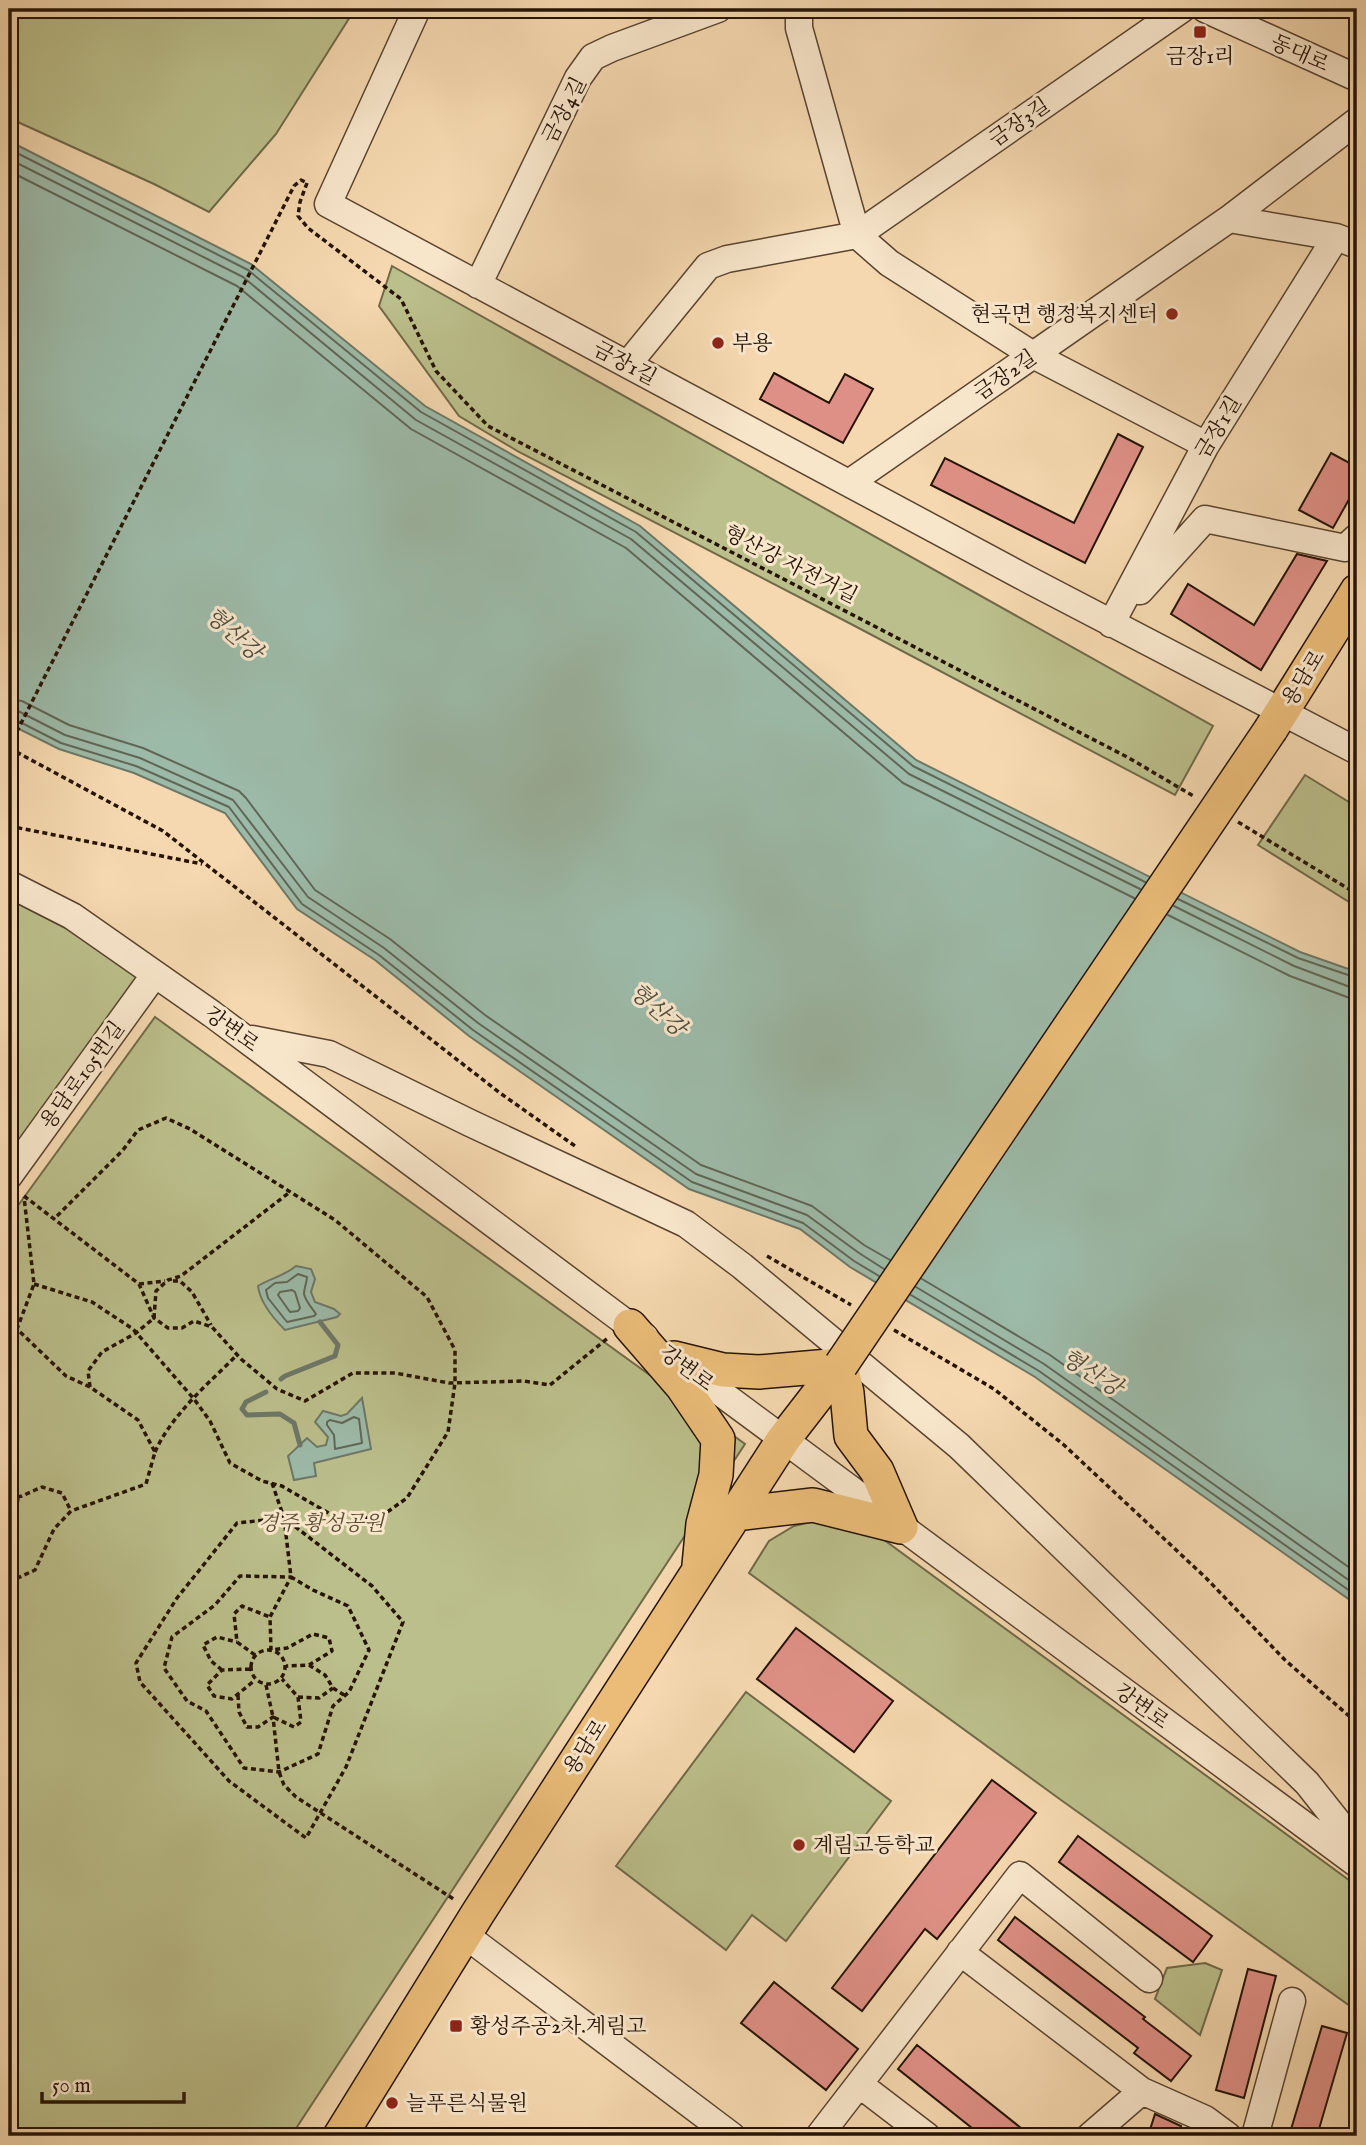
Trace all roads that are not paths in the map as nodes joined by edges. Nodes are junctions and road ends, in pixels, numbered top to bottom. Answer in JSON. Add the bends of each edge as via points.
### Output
{"nodes":[{"id":1,"x":417,"y":9,"type":"edge"},
{"id":2,"x":718,"y":9,"type":"edge"},
{"id":3,"x":799,"y":9,"type":"edge"},
{"id":4,"x":1182,"y":9,"type":"edge"},
{"id":5,"x":1205,"y":9,"type":"edge"},
{"id":6,"x":1357,"y":78,"type":"edge"},
{"id":7,"x":1357,"y":121,"type":"edge"},
{"id":8,"x":1229,"y":219,"type":"junction"},
{"id":9,"x":857,"y":235,"type":"junction"},
{"id":10,"x":1347,"y":241,"type":"edge"},
{"id":11,"x":478,"y":285,"type":"junction"},
{"id":12,"x":1034,"y":355,"type":"junction"},
{"id":13,"x":628,"y":364,"type":"junction"},
{"id":14,"x":1206,"y":445,"type":"junction"},
{"id":15,"x":849,"y":483,"type":"junction"},
{"id":16,"x":1357,"y":537,"type":"edge"},
{"id":17,"x":1357,"y":591,"type":"edge"},
{"id":18,"x":1111,"y":624,"type":"junction"},
{"id":19,"x":1276,"y":721,"type":"junction"},
{"id":20,"x":1357,"y":751,"type":"edge"},
{"id":21,"x":9,"y":884,"type":"edge"},
{"id":22,"x":155,"y":974,"type":"junction"},
{"id":23,"x":243,"y":1037,"type":"junction"},
{"id":24,"x":17,"y":1187,"type":"edge"},
{"id":25,"x":626,"y":1323,"type":"junction"},
{"id":26,"x":674,"y":1358,"type":"junction"},
{"id":27,"x":841,"y":1365,"type":"junction"},
{"id":28,"x":783,"y":1440,"type":"junction"},
{"id":29,"x":735,"y":1514,"type":"junction"},
{"id":30,"x":901,"y":1527,"type":"junction"},
{"id":31,"x":699,"y":1571,"type":"junction"},
{"id":32,"x":1357,"y":1846,"type":"edge"},
{"id":33,"x":1357,"y":1864,"type":"edge"},
{"id":34,"x":471,"y":1924,"type":"junction"},
{"id":35,"x":961,"y":1952,"type":"junction"},
{"id":36,"x":1149,"y":1979,"type":"dead end"},
{"id":37,"x":1292,"y":2001,"type":"dead end"},
{"id":38,"x":859,"y":2084,"type":"junction"},
{"id":39,"x":1142,"y":2091,"type":"junction"},
{"id":40,"x":1218,"y":2133,"type":"edge"},
{"id":41,"x":340,"y":2136,"type":"edge"},
{"id":42,"x":732,"y":2136,"type":"edge"},
{"id":43,"x":819,"y":2136,"type":"edge"},
{"id":44,"x":927,"y":2136,"type":"edge"},
{"id":45,"x":1090,"y":2136,"type":"edge"},
{"id":46,"x":1255,"y":2136,"type":"edge"}],
"edges":[{"from":1,"to":11,"type":"street","name":"금장1길","via":[[328,204]]},
{"from":2,"to":11,"type":"street","name":"금장4길","via":[[593,57],[578,78]]},
{"from":3,"to":9,"type":"street","via":[[799,28]]},
{"from":4,"to":9,"type":"street","name":"금장3길"},
{"from":5,"to":6,"type":"street","name":"동대로"},
{"from":7,"to":8,"type":"street","name":"금장2길"},
{"from":8,"to":10,"type":"street"},
{"from":8,"to":12,"type":"street","name":"금장2길"},
{"from":9,"to":12,"type":"street","via":[[889,263]]},
{"from":9,"to":13,"type":"street","name":"금장3길","via":[[708,266]]},
{"from":10,"to":14,"type":"street","name":"금장1길"},
{"from":11,"to":13,"type":"street","name":"금장1길"},
{"from":12,"to":14,"type":"street"},
{"from":12,"to":15,"type":"street","name":"금장2길"},
{"from":13,"to":15,"type":"street","name":"금장1길"},
{"from":14,"to":18,"type":"street","name":"금장1길"},
{"from":15,"to":18,"type":"street","name":"금장1길"},
{"from":16,"to":18,"type":"street","via":[[1345,548],[1205,519]]},
{"from":17,"to":19,"type":"main road","name":"용담로"},
{"from":18,"to":19,"type":"street","name":"금장1길"},
{"from":19,"to":20,"type":"street","name":"금장1길"},
{"from":19,"to":27,"type":"main road","name":"용담로","bridge":true},
{"from":21,"to":22,"type":"street","name":"강변로","via":[[72,916]]},
{"from":22,"to":23,"type":"street","name":"강변로"},
{"from":22,"to":24,"type":"street","name":"용담로105번길"},
{"from":23,"to":25,"type":"street","name":"강변로"},
{"from":23,"to":32,"type":"street","via":[[329,1054],[686,1224],[959,1446],[1307,1783]]},
{"from":25,"to":26,"type":"street","name":"강변로"},
{"from":25,"to":31,"type":"main road","via":[[682,1386],[718,1439],[716,1475],[702,1524]]},
{"from":26,"to":27,"type":"main road","via":[[723,1370],[760,1372]]},
{"from":26,"to":28,"type":"street","name":"강변로"},
{"from":27,"to":28,"type":"main road","name":"용담로"},
{"from":27,"to":30,"type":"main road","via":[[851,1436],[877,1471]]},
{"from":28,"to":29,"type":"main road","name":"용담로"},
{"from":28,"to":30,"type":"street","name":"강변로"},
{"from":29,"to":30,"type":"main road","via":[[813,1505]]},
{"from":29,"to":31,"type":"main road","name":"용담로"},
{"from":30,"to":33,"type":"street","name":"강변로"},
{"from":31,"to":34,"type":"main road","name":"용담로"},
{"from":34,"to":41,"type":"main road","name":"용담로"},
{"from":34,"to":42,"type":"street"},
{"from":35,"to":36,"type":"street","via":[[1020,1875]]},
{"from":35,"to":38,"type":"street"},
{"from":35,"to":39,"type":"street"},
{"from":37,"to":46,"type":"street"},
{"from":38,"to":43,"type":"street"},
{"from":38,"to":44,"type":"street"},
{"from":39,"to":40,"type":"street","via":[[1205,2119]]},
{"from":39,"to":45,"type":"street"}]}
